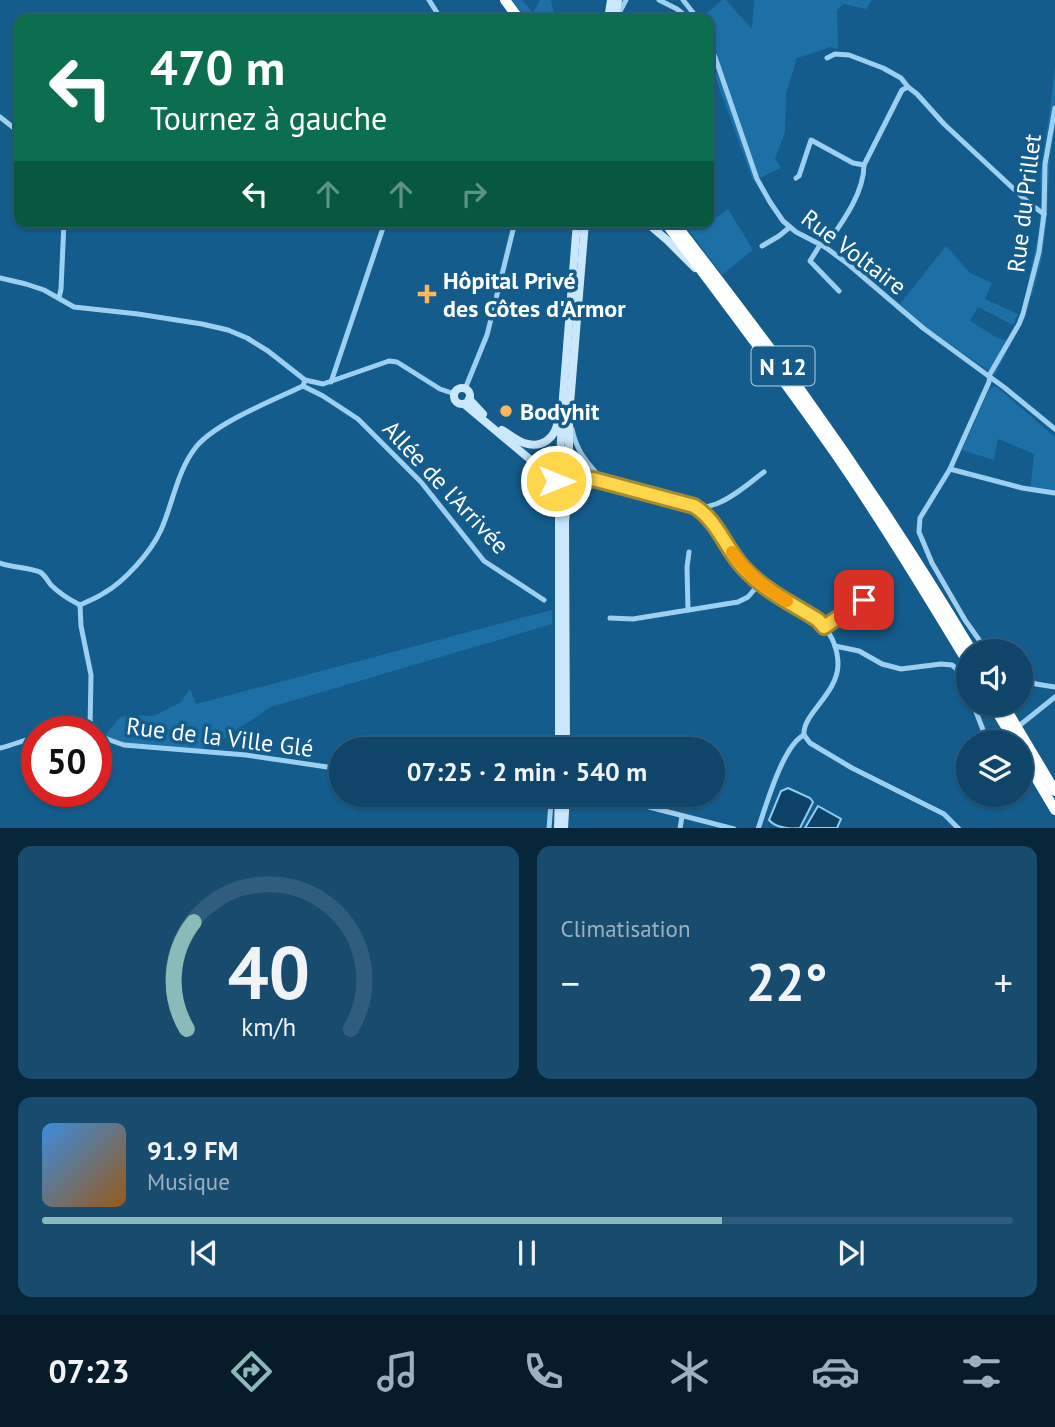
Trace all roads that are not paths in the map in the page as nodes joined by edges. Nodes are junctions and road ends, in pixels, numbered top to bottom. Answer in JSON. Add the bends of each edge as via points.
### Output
{"nodes":[{"id":1,"x":659,"y":0,"type":"edge"},
{"id":2,"x":683,"y":0,"type":"edge"},
{"id":3,"x":682,"y":14,"type":"edge"},
{"id":4,"x":694,"y":14,"type":"edge"},
{"id":5,"x":714,"y":55,"type":"edge"},
{"id":6,"x":827,"y":58,"type":"dead end"},
{"id":7,"x":908,"y":87,"type":"junction"},
{"id":8,"x":1055,"y":108,"type":"edge"},
{"id":9,"x":0,"y":117,"type":"edge"},
{"id":10,"x":14,"y":128,"type":"edge"},
{"id":11,"x":864,"y":165,"type":"junction"},
{"id":12,"x":796,"y":178,"type":"dead end"},
{"id":13,"x":1044,"y":214,"type":"junction"},
{"id":14,"x":790,"y":227,"type":"junction"},
{"id":15,"x":64,"y":228,"type":"edge"},
{"id":16,"x":382,"y":228,"type":"edge"},
{"id":17,"x":513,"y":228,"type":"edge"},
{"id":18,"x":580,"y":228,"type":"edge"},
{"id":19,"x":581,"y":228,"type":"edge"},
{"id":20,"x":653,"y":228,"type":"edge"},
{"id":21,"x":669,"y":228,"type":"edge"},
{"id":22,"x":679,"y":228,"type":"edge"},
{"id":23,"x":762,"y":246,"type":"dead end"},
{"id":24,"x":822,"y":246,"type":"junction"},
{"id":25,"x":0,"y":278,"type":"edge"},
{"id":26,"x":839,"y":291,"type":"dead end"},
{"id":27,"x":719,"y":294,"type":"junction"},
{"id":28,"x":59,"y":298,"type":"junction"},
{"id":29,"x":989,"y":378,"type":"junction"},
{"id":30,"x":331,"y":382,"type":"junction"},
{"id":31,"x":304,"y":383,"type":"junction"},
{"id":32,"x":323,"y":384,"type":"junction"},
{"id":33,"x":465,"y":389,"type":"junction"},
{"id":34,"x":455,"y":394,"type":"junction"},
{"id":35,"x":323,"y":396,"type":"junction"},
{"id":36,"x":563,"y":397,"type":"junction"},
{"id":37,"x":467,"y":401,"type":"junction"},
{"id":38,"x":569,"y":416,"type":"junction"},
{"id":39,"x":1055,"y":429,"type":"edge"},
{"id":40,"x":502,"y":430,"type":"junction"},
{"id":41,"x":572,"y":459,"type":"junction"},
{"id":42,"x":532,"y":461,"type":"junction"},
{"id":43,"x":581,"y":467,"type":"junction"},
{"id":44,"x":950,"y":469,"type":"junction"},
{"id":45,"x":764,"y":471,"type":"dead end"},
{"id":46,"x":557,"y":472,"type":"junction"},
{"id":47,"x":593,"y":479,"type":"junction"},
{"id":48,"x":604,"y":482,"type":"junction"},
{"id":49,"x":576,"y":485,"type":"junction"},
{"id":50,"x":1055,"y":493,"type":"edge"},
{"id":51,"x":541,"y":495,"type":"dead end"},
{"id":52,"x":700,"y":510,"type":"junction"},
{"id":53,"x":689,"y":552,"type":"dead end"},
{"id":54,"x":0,"y":563,"type":"edge"},
{"id":55,"x":759,"y":583,"type":"junction"},
{"id":56,"x":544,"y":600,"type":"dead end"},
{"id":57,"x":864,"y":600,"type":"dead end"},
{"id":58,"x":80,"y":605,"type":"junction"},
{"id":59,"x":688,"y":610,"type":"junction"},
{"id":60,"x":610,"y":618,"type":"dead end"},
{"id":61,"x":824,"y":627,"type":"junction"},
{"id":62,"x":965,"y":639,"type":"edge"},
{"id":63,"x":978,"y":639,"type":"edge"},
{"id":64,"x":956,"y":643,"type":"edge"},
{"id":65,"x":835,"y":646,"type":"junction"},
{"id":66,"x":956,"y":669,"type":"edge"},
{"id":67,"x":1033,"y":682,"type":"edge"},
{"id":68,"x":1055,"y":687,"type":"edge"},
{"id":69,"x":1055,"y":697,"type":"edge"},
{"id":70,"x":93,"y":716,"type":"edge"},
{"id":71,"x":1010,"y":716,"type":"edge"},
{"id":72,"x":1020,"y":725,"type":"dead end"},
{"id":73,"x":804,"y":735,"type":"junction"},
{"id":74,"x":559,"y":737,"type":"edge"},
{"id":75,"x":566,"y":737,"type":"edge"},
{"id":76,"x":21,"y":741,"type":"edge"},
{"id":77,"x":112,"y":741,"type":"edge"},
{"id":78,"x":0,"y":748,"type":"edge"},
{"id":79,"x":329,"y":767,"type":"edge"},
{"id":80,"x":1033,"y":773,"type":"edge"},
{"id":81,"x":1055,"y":791,"type":"edge"},
{"id":82,"x":550,"y":807,"type":"edge"},
{"id":83,"x":559,"y":807,"type":"edge"},
{"id":84,"x":565,"y":807,"type":"edge"},
{"id":85,"x":649,"y":807,"type":"edge"},
{"id":86,"x":1055,"y":810,"type":"edge"},
{"id":87,"x":682,"y":816,"type":"junction"},
{"id":88,"x":548,"y":828,"type":"edge"},
{"id":89,"x":558,"y":828,"type":"edge"},
{"id":90,"x":564,"y":828,"type":"edge"},
{"id":91,"x":680,"y":828,"type":"edge"},
{"id":92,"x":734,"y":828,"type":"edge"},
{"id":93,"x":758,"y":828,"type":"edge"},
{"id":94,"x":959,"y":828,"type":"edge"}],
"edges":[{"from":1,"to":3,"type":"street"},
{"from":2,"to":4,"type":"street"},
{"from":5,"to":14,"type":"street","name":"Rue Voltaire","via":[[757,179]]},
{"from":6,"to":7,"type":"street","via":[[849,55],[883,68]]},
{"from":7,"to":11,"type":"street","via":[[902,90]]},
{"from":7,"to":13,"type":"street"},
{"from":8,"to":13,"type":"street","name":"Rue du Prillet","via":[[1045,164]]},
{"from":9,"to":10,"type":"street"},
{"from":11,"to":12,"type":"street","via":[[811,140]]},
{"from":11,"to":24,"type":"street","via":[[864,178],[853,201]]},
{"from":13,"to":29,"type":"street","name":"Rue du Prillet","via":[[1023,314]]},
{"from":14,"to":23,"type":"street"},
{"from":14,"to":24,"type":"street","name":"Rue Voltaire"},
{"from":15,"to":28,"type":"street"},
{"from":16,"to":30,"type":"street"},
{"from":17,"to":33,"type":"street","via":[[486,335]]},
{"from":18,"to":36,"type":"main road"},
{"from":19,"to":38,"type":"main road"},
{"from":20,"to":27,"type":"main road","number":"N 12"},
{"from":21,"to":27,"type":"highway","number":"N 12"},
{"from":22,"to":62,"type":"highway","number":"N 12","via":[[843,450]]},
{"from":24,"to":26,"type":"street","via":[[810,261]]},
{"from":24,"to":29,"type":"street","name":"Rue Voltaire"},
{"from":25,"to":28,"type":"street"},
{"from":27,"to":64,"type":"highway","number":"N 12","via":[[849,475]]},
{"from":28,"to":31,"type":"street","via":[[74,307],[228,330],[268,351]]},
{"from":29,"to":39,"type":"street","name":"Rue Voltaire"},
{"from":29,"to":44,"type":"street","name":"Rue du Prillet"},
{"from":30,"to":32,"type":"street"},
{"from":30,"to":34,"type":"street","via":[[389,361]]},
{"from":31,"to":32,"type":"street"},
{"from":31,"to":35,"type":"street","name":"Allée de l'Arrivée"},
{"from":31,"to":58,"type":"street","via":[[205,437],[188,461],[148,551],[113,587]]},
{"from":32,"to":35,"type":"street"},
{"from":33,"to":34,"type":"main road"},
{"from":33,"to":37,"type":"main road"},
{"from":34,"to":37,"type":"main road","via":[[456,401]]},
{"from":35,"to":56,"type":"street","name":"Allée de l'Arrivée","via":[[358,419],[421,482],[484,561]]},
{"from":36,"to":40,"type":"main road","via":[[557,429],[545,443],[523,442]]},
{"from":36,"to":46,"type":"main road"},
{"from":37,"to":40,"type":"main road"},
{"from":37,"to":42,"type":"main road"},
{"from":38,"to":41,"type":"main road"},
{"from":38,"to":48,"type":"street","via":[[581,456]]},
{"from":40,"to":46,"type":"main road"},
{"from":41,"to":43,"type":"main road"},
{"from":41,"to":46,"type":"main road"},
{"from":42,"to":46,"type":"main road"},
{"from":42,"to":51,"type":"street","via":[[527,477]]},
{"from":43,"to":47,"type":"street"},
{"from":43,"to":49,"type":"main road","via":[[583,475]]},
{"from":44,"to":50,"type":"street"},
{"from":44,"to":63,"type":"street","name":"Rue du Prillet","via":[[920,517],[919,532],[932,563]]},
{"from":45,"to":52,"type":"street","via":[[734,494]]},
{"from":46,"to":49,"type":"main road","via":[[567,488]]},
{"from":46,"to":74,"type":"main road"},
{"from":47,"to":48,"type":"street"},
{"from":47,"to":49,"type":"street"},
{"from":48,"to":52,"type":"street"},
{"from":49,"to":75,"type":"main road","via":[[565,521]]},
{"from":52,"to":55,"type":"street"},
{"from":53,"to":59,"type":"street"},
{"from":54,"to":58,"type":"street","via":[[43,573],[52,586]]},
{"from":55,"to":59,"type":"street","via":[[738,602]]},
{"from":55,"to":61,"type":"street"},
{"from":57,"to":61,"type":"street"},
{"from":58,"to":70,"type":"street"},
{"from":59,"to":60,"type":"street"},
{"from":61,"to":65,"type":"street"},
{"from":65,"to":66,"type":"street","via":[[901,669],[947,664]]},
{"from":65,"to":73,"type":"street","via":[[835,680],[806,722]]},
{"from":67,"to":68,"type":"street"},
{"from":69,"to":72,"type":"street"},
{"from":71,"to":81,"type":"highway"},
{"from":73,"to":93,"type":"street","via":[[788,754]]},
{"from":73,"to":94,"type":"street","via":[[852,768],[944,814]]},
{"from":76,"to":78,"type":"street"},
{"from":77,"to":79,"type":"street","name":"Rue de la Ville Glé"},
{"from":80,"to":86,"type":"highway"},
{"from":82,"to":88,"type":"street"},
{"from":83,"to":89,"type":"main road"},
{"from":84,"to":90,"type":"main road"},
{"from":85,"to":87,"type":"street"},
{"from":87,"to":91,"type":"street"},
{"from":87,"to":92,"type":"street"}]}
